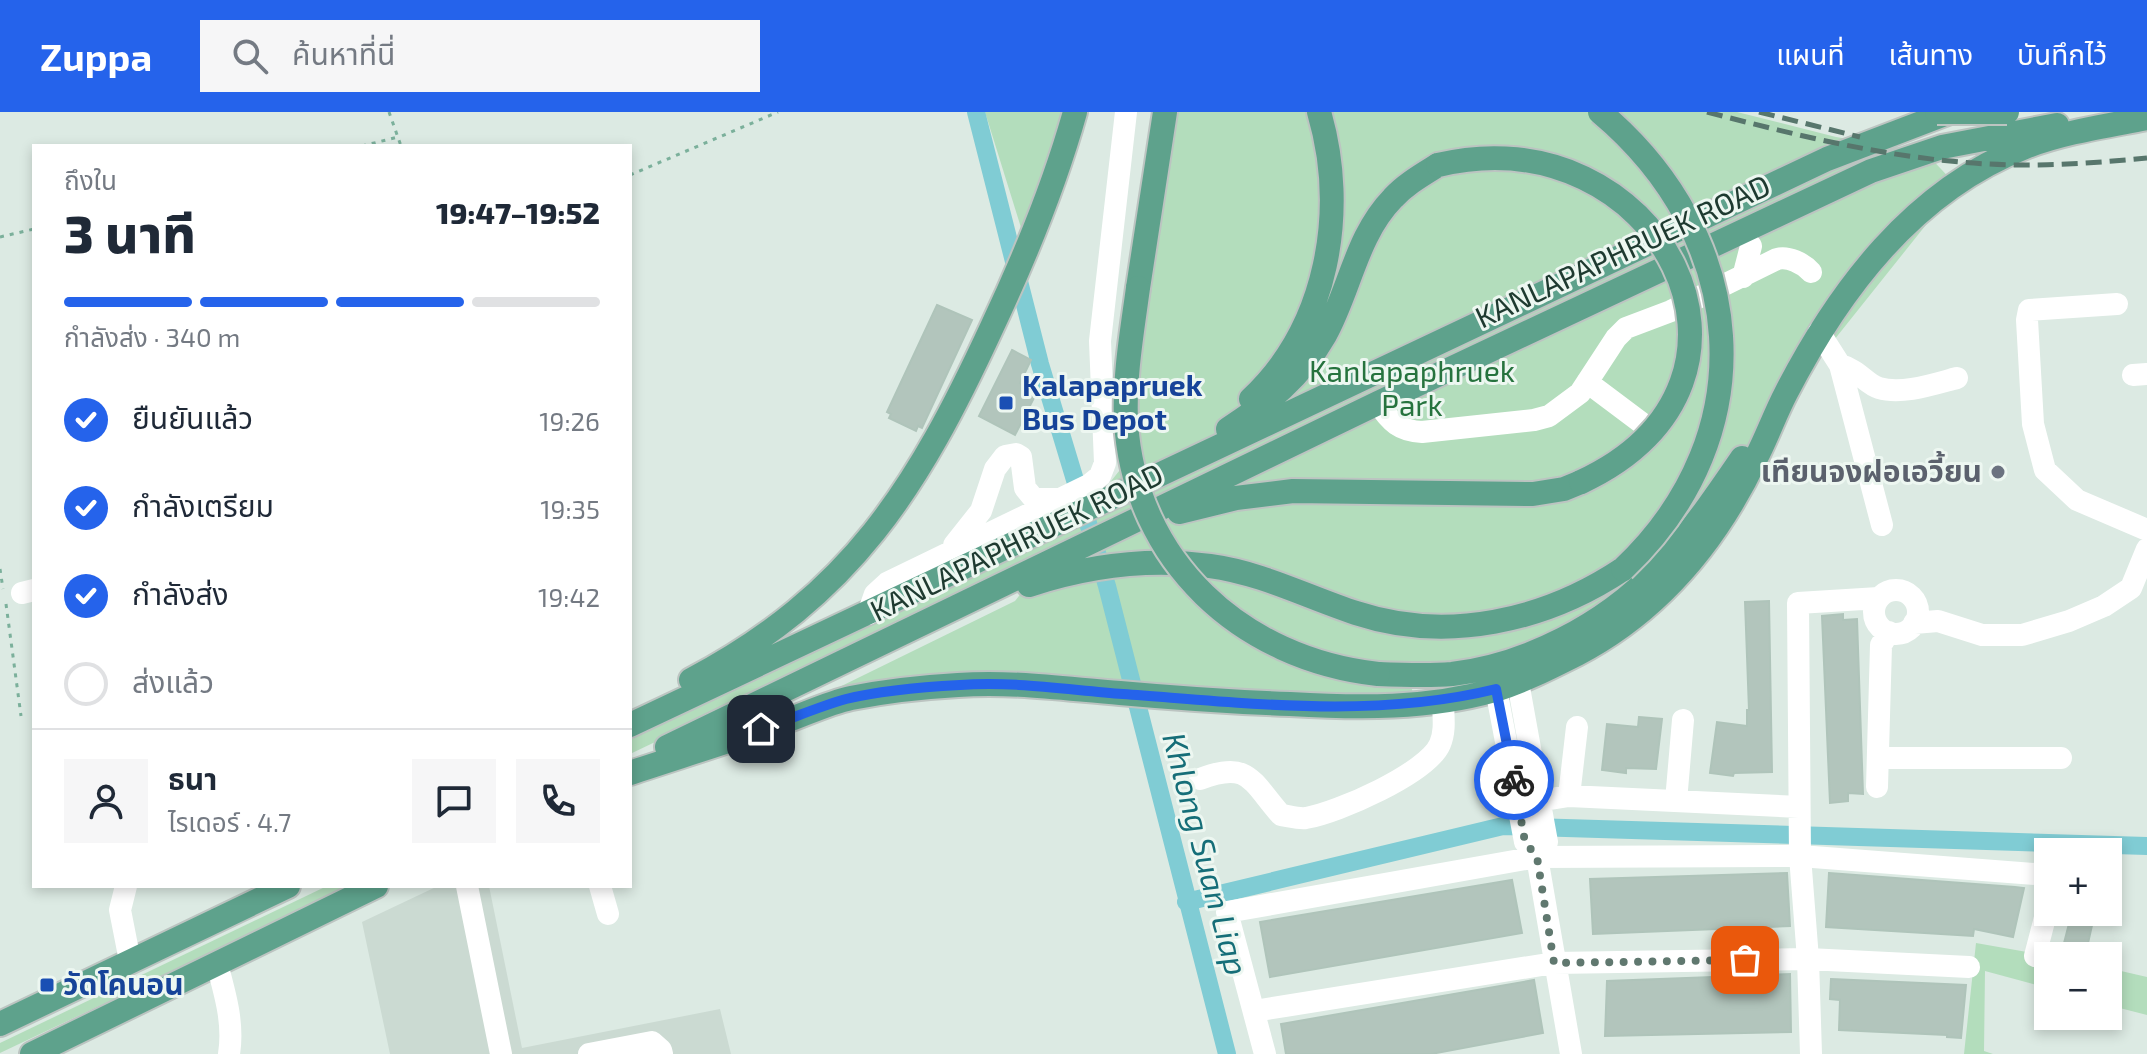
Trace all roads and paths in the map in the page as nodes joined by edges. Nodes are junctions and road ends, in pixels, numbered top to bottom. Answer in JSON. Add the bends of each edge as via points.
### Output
{"nodes":[{"id":1,"x":389,"y":112,"type":"edge"},
{"id":2,"x":778,"y":112,"type":"edge"},
{"id":3,"x":1075,"y":112,"type":"edge"},
{"id":4,"x":1126,"y":112,"type":"edge"},
{"id":5,"x":1165,"y":112,"type":"edge"},
{"id":6,"x":1319,"y":112,"type":"edge"},
{"id":7,"x":1600,"y":112,"type":"edge"},
{"id":8,"x":1937,"y":112,"type":"edge"},
{"id":9,"x":1950,"y":112,"type":"edge"},
{"id":10,"x":2007,"y":112,"type":"edge"},
{"id":11,"x":2147,"y":117,"type":"edge"},
{"id":12,"x":398,"y":137,"type":"junction"},
{"id":13,"x":370,"y":144,"type":"edge"},
{"id":14,"x":400,"y":144,"type":"edge"},
{"id":15,"x":632,"y":174,"type":"edge"},
{"id":16,"x":32,"y":229,"type":"edge"},
{"id":17,"x":0,"y":237,"type":"edge"},
{"id":18,"x":1751,"y":246,"type":"dead end"},
{"id":19,"x":1811,"y":272,"type":"dead end"},
{"id":20,"x":1743,"y":277,"type":"junction"},
{"id":21,"x":2117,"y":304,"type":"dead end"},
{"id":22,"x":1819,"y":332,"type":"junction"},
{"id":23,"x":1840,"y":365,"type":"junction"},
{"id":24,"x":1957,"y":378,"type":"dead end"},
{"id":25,"x":1587,"y":382,"type":"junction"},
{"id":26,"x":1784,"y":397,"type":"junction"},
{"id":27,"x":1378,"y":403,"type":"junction"},
{"id":28,"x":1643,"y":424,"type":"dead end"},
{"id":29,"x":1159,"y":475,"type":"junction"},
{"id":30,"x":1078,"y":500,"type":"junction"},
{"id":31,"x":1882,"y":525,"type":"dead end"},
{"id":32,"x":2147,"y":530,"type":"edge"},
{"id":33,"x":1115,"y":531,"type":"junction"},
{"id":34,"x":2147,"y":549,"type":"edge"},
{"id":35,"x":945,"y":555,"type":"junction"},
{"id":36,"x":1084,"y":559,"type":"junction"},
{"id":37,"x":0,"y":569,"type":"edge"},
{"id":38,"x":1879,"y":598,"type":"junction"},
{"id":39,"x":868,"y":614,"type":"junction"},
{"id":40,"x":1914,"y":623,"type":"junction"},
{"id":41,"x":1889,"y":632,"type":"junction"},
{"id":42,"x":1507,"y":686,"type":"junction"},
{"id":43,"x":1443,"y":701,"type":"junction"},
{"id":44,"x":632,"y":711,"type":"edge"},
{"id":45,"x":21,"y":716,"type":"dead end"},
{"id":46,"x":1683,"y":720,"type":"dead end"},
{"id":47,"x":632,"y":724,"type":"edge"},
{"id":48,"x":1577,"y":727,"type":"dead end"},
{"id":49,"x":1878,"y":758,"type":"junction"},
{"id":50,"x":2061,"y":758,"type":"dead end"},
{"id":51,"x":632,"y":764,"type":"edge"},
{"id":52,"x":632,"y":772,"type":"edge"},
{"id":53,"x":1200,"y":779,"type":"dead end"},
{"id":54,"x":1877,"y":787,"type":"dead end"},
{"id":55,"x":1569,"y":796,"type":"junction"},
{"id":56,"x":1676,"y":801,"type":"junction"},
{"id":57,"x":1530,"y":809,"type":"junction"},
{"id":58,"x":1800,"y":832,"type":"junction"},
{"id":59,"x":1536,"y":847,"type":"junction"},
{"id":60,"x":2034,"y":873,"type":"edge"},
{"id":61,"x":126,"y":888,"type":"edge"},
{"id":62,"x":284,"y":888,"type":"edge"},
{"id":63,"x":372,"y":888,"type":"edge"},
{"id":64,"x":467,"y":888,"type":"edge"},
{"id":65,"x":601,"y":888,"type":"edge"},
{"id":66,"x":608,"y":914,"type":"dead end"},
{"id":67,"x":1808,"y":959,"type":"junction"},
{"id":68,"x":130,"y":961,"type":"junction"},
{"id":69,"x":1554,"y":963,"type":"junction"},
{"id":70,"x":217,"y":964,"type":"junction"},
{"id":71,"x":1969,"y":967,"type":"dead end"},
{"id":72,"x":1254,"y":1011,"type":"junction"},
{"id":73,"x":0,"y":1024,"type":"edge"},
{"id":74,"x":32,"y":1054,"type":"edge"},
{"id":75,"x":229,"y":1054,"type":"edge"},
{"id":76,"x":501,"y":1054,"type":"edge"},
{"id":77,"x":589,"y":1054,"type":"edge"},
{"id":78,"x":662,"y":1054,"type":"edge"},
{"id":79,"x":1265,"y":1054,"type":"edge"},
{"id":80,"x":1571,"y":1054,"type":"edge"},
{"id":81,"x":1811,"y":1054,"type":"edge"}],
"edges":[{"from":1,"to":12,"type":"path"},
{"from":2,"to":15,"type":"path"},
{"from":3,"to":44,"type":"main road","via":[[1058,171],[1008,293],[937,440],[875,534],[817,594],[764,637]]},
{"from":4,"to":30,"type":"street","via":[[1100,341],[1105,463]]},
{"from":5,"to":26,"type":"main road","bridge":true,"via":[[1127,378],[1126,420],[1138,489],[1162,542],[1197,587],[1249,631],[1297,656],[1349,671],[1454,673],[1497,665],[1557,642],[1645,582]]},
{"from":6,"to":29,"type":"main road","via":[[1330,155],[1331,230],[1322,276],[1301,333],[1260,390]]},
{"from":7,"to":36,"type":"main road","bridge":true,"via":[[1646,157],[1680,204],[1707,261],[1722,340],[1714,419],[1699,466],[1664,525],[1623,569],[1574,598],[1532,613],[1429,626],[1355,613],[1291,587],[1225,569],[1158,563],[1117,566]]},
{"from":8,"to":10,"type":"main road","bridge":true},
{"from":9,"to":29,"type":"main road","name":"KANLAPAPHRUEK ROAD","via":[[1827,159]]},
{"from":11,"to":22,"type":"main road","via":[[2037,143],[1956,185],[1869,264]]},
{"from":11,"to":27,"type":"main road","name":"KANLAPAPHRUEK ROAD","via":[[2023,130],[1902,159]]},
{"from":12,"to":13,"type":"path"},
{"from":12,"to":14,"type":"path"},
{"from":16,"to":17,"type":"path"},
{"from":18,"to":20,"type":"street"},
{"from":19,"to":20,"type":"street","via":[[1781,257]]},
{"from":20,"to":25,"type":"street","via":[[1626,328]]},
{"from":21,"to":32,"type":"street","via":[[2029,310],[2033,424],[2045,470],[2056,482],[2077,500]]},
{"from":22,"to":23,"type":"street"},
{"from":22,"to":26,"type":"main road"},
{"from":23,"to":24,"type":"street","via":[[1878,388],[1920,388]]},
{"from":23,"to":31,"type":"street"},
{"from":25,"to":27,"type":"street","via":[[1559,410],[1534,420],[1422,432],[1395,425]]},
{"from":25,"to":28,"type":"street"},
{"from":26,"to":42,"type":"main road","via":[[1739,491],[1701,551],[1674,581],[1618,629]]},
{"from":27,"to":33,"type":"main road","name":"KANLAPAPHRUEK ROAD"},
{"from":29,"to":30,"type":"main road","name":"KANLAPAPHRUEK ROAD"},
{"from":29,"to":33,"type":"main road","bridge":true,"via":[[1262,406],[1298,374],[1334,319],[1360,248],[1380,213],[1405,186],[1438,165],[1466,154],[1511,148],[1582,161],[1627,188],[1672,244],[1685,281],[1690,319],[1678,384],[1647,436],[1626,457],[1581,482],[1533,494],[1263,494]]},
{"from":30,"to":35,"type":"street"},
{"from":30,"to":35,"type":"street","via":[[1040,501],[1029,495],[1021,457],[1005,456],[981,511]]},
{"from":30,"to":39,"type":"main road","name":"KANLAPAPHRUEK ROAD"},
{"from":33,"to":36,"type":"main road","name":"KANLAPAPHRUEK ROAD"},
{"from":34,"to":40,"type":"street","via":[[2131,588],[2069,621],[2022,635],[1982,635],[1938,621]]},
{"from":35,"to":39,"type":"street","via":[[883,585]]},
{"from":36,"to":51,"type":"main road","name":"KANLAPAPHRUEK ROAD","via":[[1043,581],[942,615]]},
{"from":37,"to":45,"type":"path"},
{"from":38,"to":40,"type":"street","via":[[1891,591],[1905,592],[1915,602]]},
{"from":38,"to":41,"type":"street","via":[[1875,618]]},
{"from":38,"to":58,"type":"street","via":[[1798,603]]},
{"from":39,"to":47,"type":"main road","name":"KANLAPAPHRUEK ROAD"},
{"from":40,"to":41,"type":"street","via":[[1903,632]]},
{"from":41,"to":49,"type":"street","via":[[1881,645]]},
{"from":42,"to":43,"type":"main road"},
{"from":42,"to":57,"type":"street"},
{"from":43,"to":52,"type":"main road","via":[[1363,707],[962,685],[829,704]]},
{"from":43,"to":53,"type":"street","via":[[1440,747],[1426,762],[1367,798],[1304,818],[1281,815],[1250,778],[1235,770]]},
{"from":46,"to":56,"type":"street"},
{"from":48,"to":55,"type":"street"},
{"from":49,"to":50,"type":"street"},
{"from":49,"to":54,"type":"street"},
{"from":55,"to":56,"type":"street"},
{"from":55,"to":57,"type":"street"},
{"from":56,"to":58,"type":"street"},
{"from":57,"to":59,"type":"street"},
{"from":58,"to":59,"type":"street"},
{"from":58,"to":60,"type":"street"},
{"from":58,"to":67,"type":"street"},
{"from":59,"to":69,"type":"street"},
{"from":59,"to":72,"type":"street","via":[[1227,912]]},
{"from":61,"to":68,"type":"street","via":[[120,910]]},
{"from":62,"to":68,"type":"main road"},
{"from":63,"to":70,"type":"main road"},
{"from":64,"to":76,"type":"street"},
{"from":65,"to":66,"type":"street"},
{"from":67,"to":69,"type":"street"},
{"from":67,"to":71,"type":"street"},
{"from":67,"to":81,"type":"street"},
{"from":68,"to":73,"type":"main road"},
{"from":69,"to":72,"type":"street"},
{"from":69,"to":80,"type":"street"},
{"from":70,"to":74,"type":"main road"},
{"from":70,"to":75,"type":"street","via":[[232,1038]]},
{"from":72,"to":79,"type":"street"},
{"from":77,"to":78,"type":"street","via":[[652,1042]]}]}
